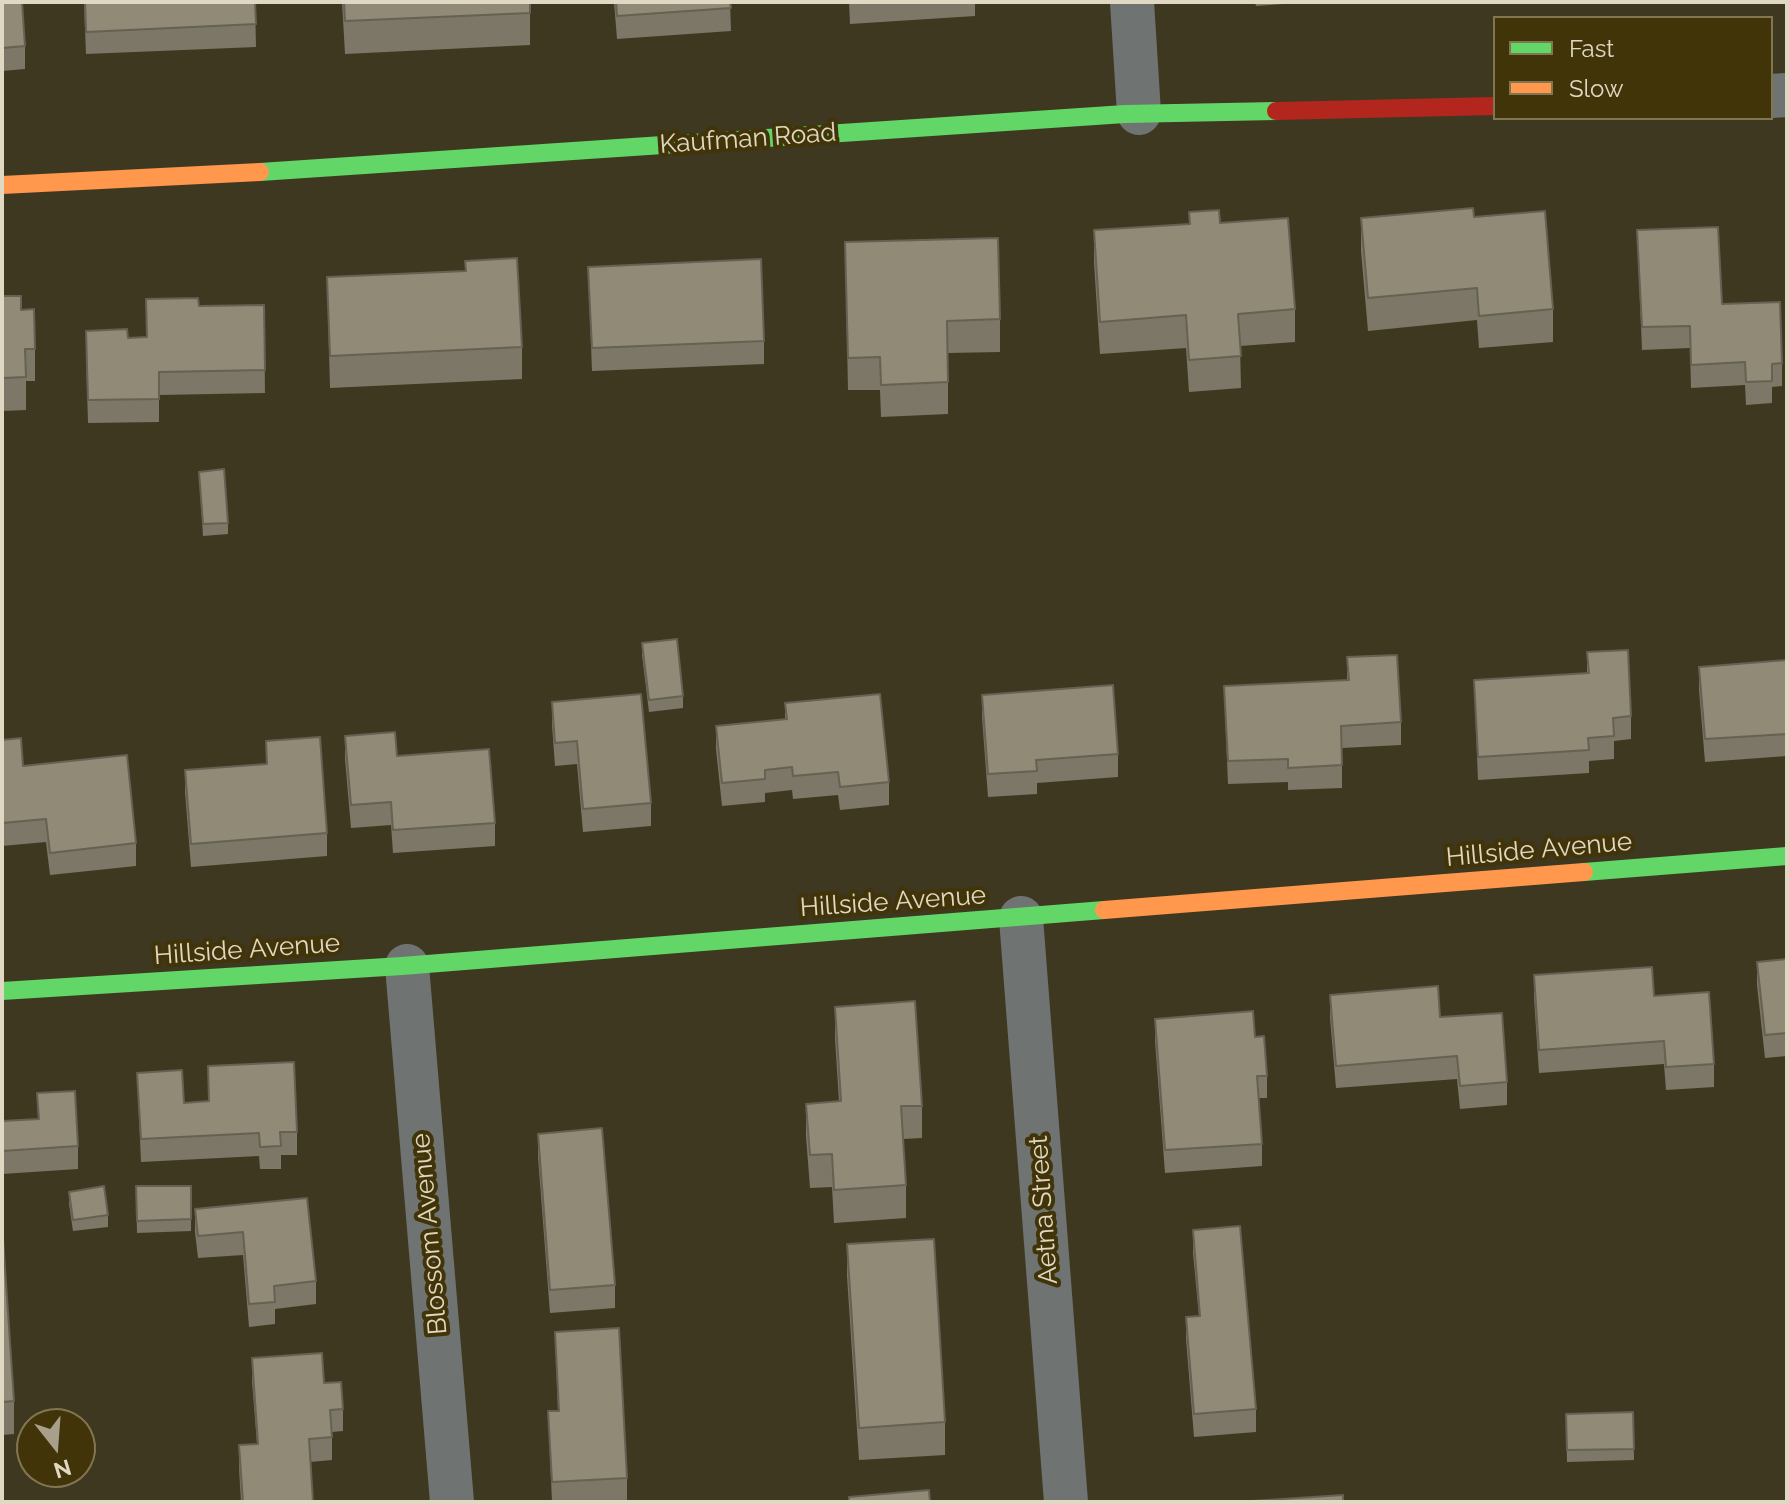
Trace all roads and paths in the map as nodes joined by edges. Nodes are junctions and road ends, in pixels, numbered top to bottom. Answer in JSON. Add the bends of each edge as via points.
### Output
{"nodes":[{"id":1,"x":1132,"y":2,"type":"edge"},
{"id":2,"x":1493,"y":106,"type":"edge"},
{"id":3,"x":1139,"y":113,"type":"junction"},
{"id":4,"x":2,"y":185,"type":"edge"},
{"id":5,"x":1787,"y":856,"type":"edge"},
{"id":6,"x":1021,"y":918,"type":"junction"},
{"id":7,"x":407,"y":966,"type":"junction"},
{"id":8,"x":2,"y":991,"type":"edge"},
{"id":9,"x":452,"y":1502,"type":"edge"},
{"id":10,"x":1066,"y":1502,"type":"edge"}],
"edges":[{"from":1,"to":3,"type":"street"},
{"from":2,"to":3,"type":"street","name":"Kaufman Road"},
{"from":3,"to":4,"type":"street","name":"Kaufman Road"},
{"from":5,"to":6,"type":"street","name":"Hillside Avenue"},
{"from":6,"to":7,"type":"street","name":"Hillside Avenue"},
{"from":6,"to":10,"type":"street","name":"Aetna Street"},
{"from":7,"to":8,"type":"street","name":"Hillside Avenue"},
{"from":7,"to":9,"type":"street","name":"Blossom Avenue"}]}
